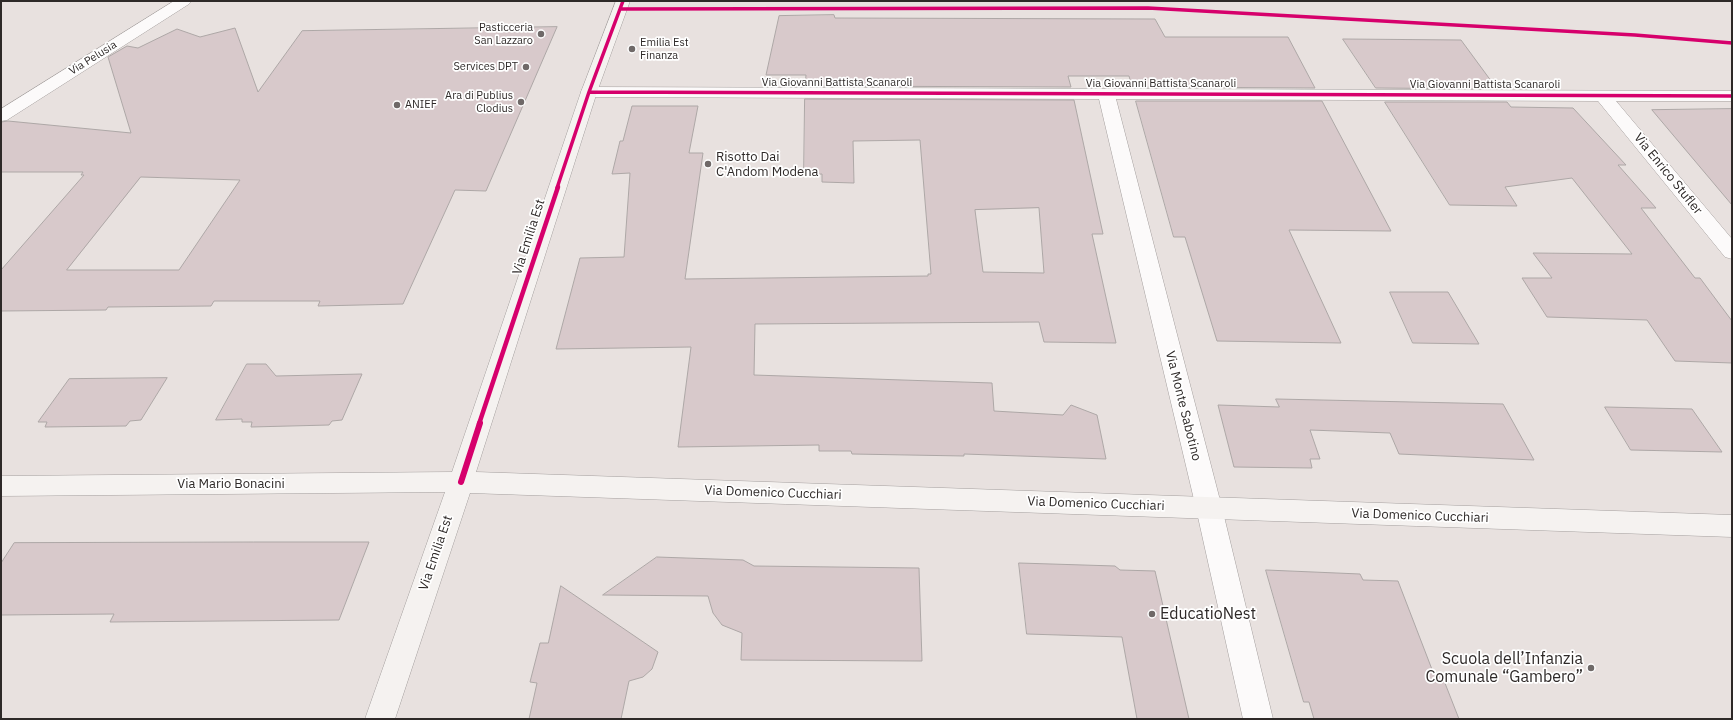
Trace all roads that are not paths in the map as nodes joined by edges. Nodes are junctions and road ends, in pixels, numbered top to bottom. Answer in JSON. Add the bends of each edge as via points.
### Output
{"nodes":[{"id":1,"x":184,"y":1,"type":"edge"},
{"id":2,"x":623,"y":1,"type":"edge"},
{"id":3,"x":589,"y":92,"type":"junction"},
{"id":4,"x":1106,"y":94,"type":"junction"},
{"id":5,"x":1603,"y":96,"type":"junction"},
{"id":6,"x":1732,"y":96,"type":"edge"},
{"id":7,"x":8,"y":106,"type":"edge"},
{"id":8,"x":1,"y":116,"type":"edge"},
{"id":9,"x":1732,"y":252,"type":"edge"},
{"id":10,"x":461,"y":482,"type":"junction"},
{"id":11,"x":1,"y":486,"type":"edge"},
{"id":12,"x":1209,"y":508,"type":"junction"},
{"id":13,"x":1732,"y":526,"type":"edge"},
{"id":14,"x":380,"y":719,"type":"edge"},
{"id":15,"x":1258,"y":719,"type":"edge"}],
"edges":[{"from":1,"to":7,"type":"street","name":"Via Pelusia"},
{"from":2,"to":3,"type":"main road","name":"Via Emilia Est"},
{"from":3,"to":4,"type":"street","name":"Via Giovanni Battista Scanaroli"},
{"from":3,"to":10,"type":"main road","name":"Via Emilia Est"},
{"from":4,"to":5,"type":"street","name":"Via Giovanni Battista Scanaroli"},
{"from":4,"to":12,"type":"street","name":"Via Monte Sabotino"},
{"from":5,"to":6,"type":"street","name":"Via Giovanni Battista Scanaroli"},
{"from":5,"to":9,"type":"street","name":"Via Enrico Stufler"},
{"from":7,"to":8,"type":"street","name":"Via Pelusia"},
{"from":10,"to":11,"type":"main road","name":"Via Mario Bonacini"},
{"from":10,"to":12,"type":"main road","name":"Via Domenico Cucchiari"},
{"from":10,"to":14,"type":"main road","name":"Via Emilia Est"},
{"from":12,"to":13,"type":"main road","name":"Via Domenico Cucchiari"},
{"from":12,"to":15,"type":"street","name":"Via Monte Sabotino"}]}
